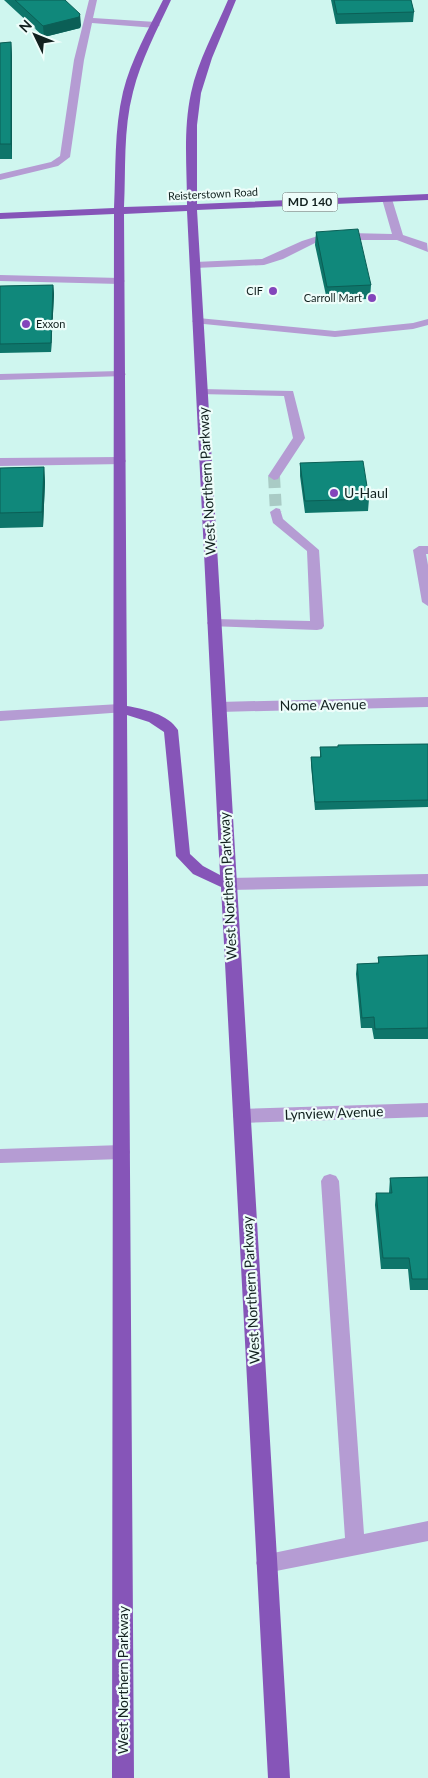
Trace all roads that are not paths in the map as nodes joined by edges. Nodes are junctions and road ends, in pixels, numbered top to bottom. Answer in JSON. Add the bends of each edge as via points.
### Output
{"nodes":[{"id":1,"x":93,"y":0,"type":"edge"},
{"id":2,"x":167,"y":0,"type":"edge"},
{"id":3,"x":232,"y":0,"type":"edge"},
{"id":4,"x":88,"y":20,"type":"junction"},
{"id":5,"x":156,"y":25,"type":"junction"},
{"id":6,"x":0,"y":177,"type":"edge"},
{"id":7,"x":428,"y":197,"type":"edge"},
{"id":8,"x":387,"y":199,"type":"junction"},
{"id":9,"x":192,"y":207,"type":"junction"},
{"id":10,"x":119,"y":212,"type":"junction"},
{"id":11,"x":0,"y":216,"type":"edge"},
{"id":12,"x":398,"y":237,"type":"junction"},
{"id":13,"x":428,"y":248,"type":"edge"},
{"id":14,"x":195,"y":265,"type":"junction"},
{"id":15,"x":0,"y":278,"type":"edge"},
{"id":16,"x":120,"y":281,"type":"junction"},
{"id":17,"x":198,"y":321,"type":"junction"},
{"id":18,"x":428,"y":322,"type":"edge"},
{"id":19,"x":120,"y":374,"type":"junction"},
{"id":20,"x":0,"y":378,"type":"edge"},
{"id":21,"x":202,"y":392,"type":"junction"},
{"id":22,"x":120,"y":461,"type":"junction"},
{"id":23,"x":0,"y":462,"type":"edge"},
{"id":24,"x":274,"y":476,"type":"tunnel mouth"},
{"id":25,"x":276,"y":512,"type":"tunnel mouth"},
{"id":26,"x":428,"y":550,"type":"edge"},
{"id":27,"x":428,"y":602,"type":"edge"},
{"id":28,"x":214,"y":623,"type":"junction"},
{"id":29,"x":428,"y":702,"type":"edge"},
{"id":30,"x":219,"y":707,"type":"junction"},
{"id":31,"x":120,"y":709,"type":"junction"},
{"id":32,"x":0,"y":716,"type":"edge"},
{"id":33,"x":428,"y":880,"type":"edge"},
{"id":34,"x":228,"y":884,"type":"junction"},
{"id":35,"x":428,"y":1110,"type":"edge"},
{"id":36,"x":241,"y":1116,"type":"junction"},
{"id":37,"x":122,"y":1152,"type":"junction"},
{"id":38,"x":0,"y":1156,"type":"edge"},
{"id":39,"x":330,"y":1181,"type":"dead end"},
{"id":40,"x":428,"y":1531,"type":"edge"},
{"id":41,"x":355,"y":1546,"type":"junction"},
{"id":42,"x":266,"y":1563,"type":"junction"},
{"id":43,"x":123,"y":1778,"type":"edge"},
{"id":44,"x":279,"y":1778,"type":"edge"}],
"edges":[{"from":1,"to":4,"type":"street"},
{"from":2,"to":5,"type":"main road","name":"West Northern Parkway"},
{"from":3,"to":9,"type":"main road","name":"West Northern Parkway","via":[[200,77],[195,98]]},
{"from":4,"to":5,"type":"street"},
{"from":4,"to":6,"type":"street","via":[[65,157],[54,164]]},
{"from":5,"to":10,"type":"main road","name":"West Northern Parkway","via":[[127,93]]},
{"from":7,"to":8,"type":"main road","name":"Reisterstown Road","number":"MD 140"},
{"from":8,"to":9,"type":"main road","name":"Reisterstown Road","number":"MD 140"},
{"from":8,"to":12,"type":"street"},
{"from":9,"to":10,"type":"main road","name":"Reisterstown Road","number":"MD 140"},
{"from":9,"to":14,"type":"main road","name":"West Northern Parkway"},
{"from":10,"to":11,"type":"main road","name":"Reisterstown Road","number":"MD 140"},
{"from":10,"to":16,"type":"main road","name":"West Northern Parkway"},
{"from":12,"to":13,"type":"street"},
{"from":12,"to":14,"type":"street","via":[[321,238],[264,262]]},
{"from":14,"to":17,"type":"main road","name":"West Northern Parkway"},
{"from":15,"to":16,"type":"street"},
{"from":16,"to":19,"type":"main road","name":"West Northern Parkway"},
{"from":17,"to":18,"type":"street","via":[[335,334]]},
{"from":17,"to":21,"type":"main road","name":"West Northern Parkway"},
{"from":19,"to":20,"type":"street"},
{"from":19,"to":22,"type":"main road","name":"West Northern Parkway"},
{"from":21,"to":24,"type":"street","via":[[289,392],[299,438]]},
{"from":21,"to":28,"type":"main road","name":"West Northern Parkway"},
{"from":22,"to":23,"type":"street"},
{"from":22,"to":31,"type":"main road","name":"West Northern Parkway"},
{"from":25,"to":28,"type":"street","via":[[277,520],[313,550],[317,626]]},
{"from":26,"to":27,"type":"street","via":[[419,550]]},
{"from":28,"to":30,"type":"main road","name":"West Northern Parkway"},
{"from":29,"to":30,"type":"street","name":"Nome Avenue"},
{"from":30,"to":34,"type":"main road","name":"West Northern Parkway"},
{"from":31,"to":32,"type":"street"},
{"from":31,"to":34,"type":"main road","via":[[149,716],[171,730],[184,856],[192,867],[209,878]]},
{"from":31,"to":37,"type":"main road","name":"West Northern Parkway"},
{"from":33,"to":34,"type":"street"},
{"from":34,"to":36,"type":"main road","name":"West Northern Parkway"},
{"from":35,"to":36,"type":"street","name":"Lynview Avenue"},
{"from":36,"to":42,"type":"main road","name":"West Northern Parkway"},
{"from":37,"to":38,"type":"street"},
{"from":37,"to":43,"type":"main road","name":"West Northern Parkway"},
{"from":39,"to":41,"type":"street"},
{"from":40,"to":41,"type":"street"},
{"from":41,"to":42,"type":"street"},
{"from":42,"to":44,"type":"main road","name":"West Northern Parkway"}]}
